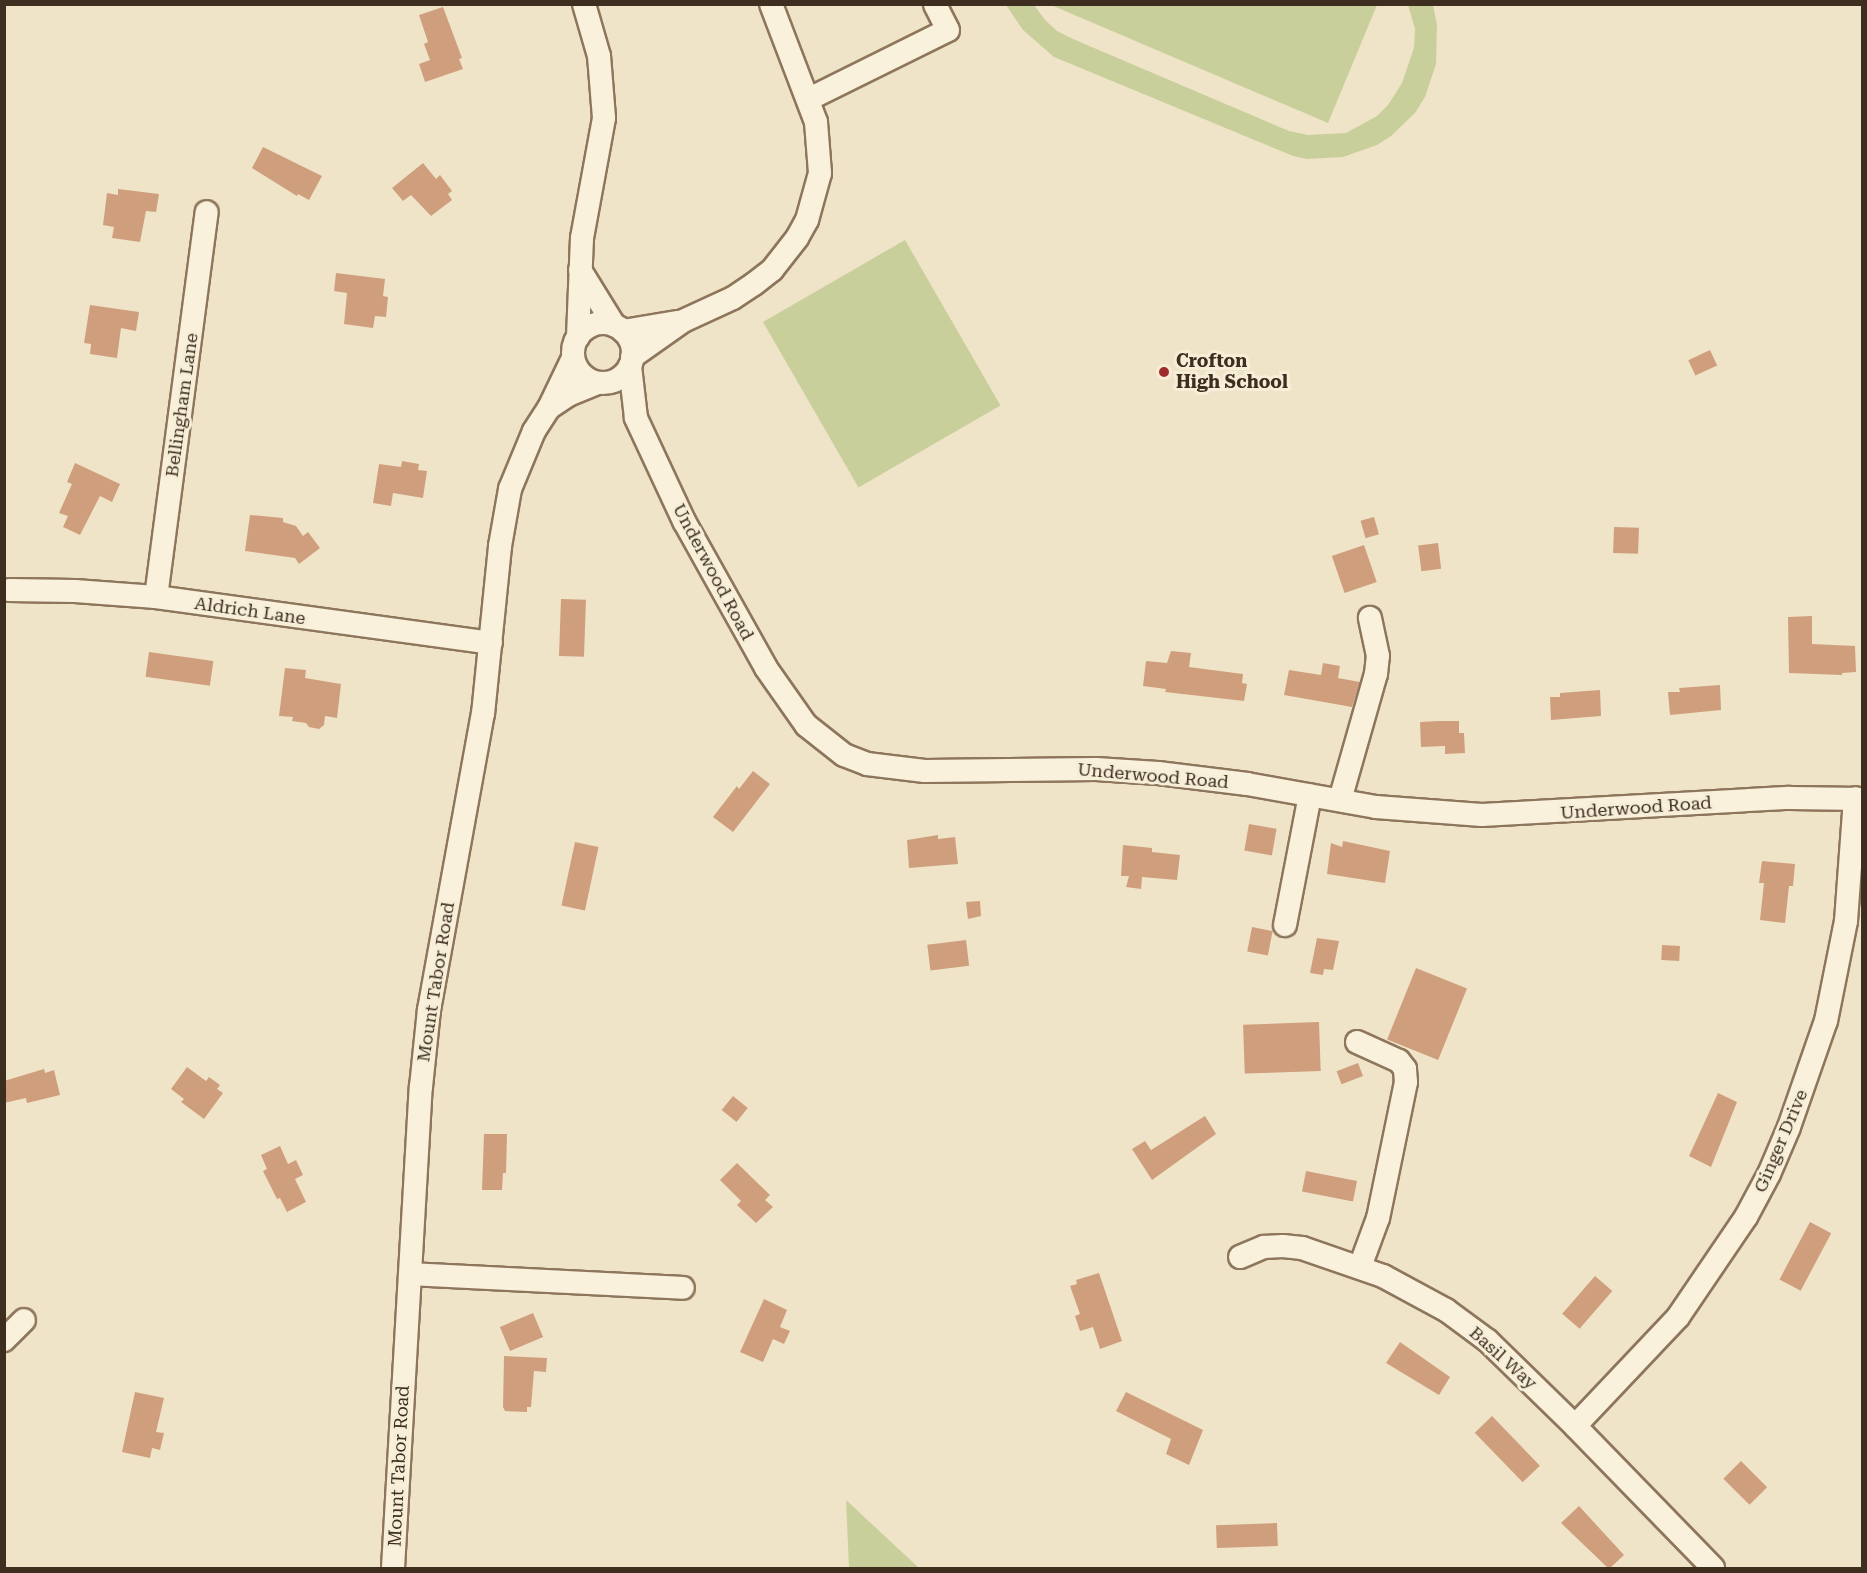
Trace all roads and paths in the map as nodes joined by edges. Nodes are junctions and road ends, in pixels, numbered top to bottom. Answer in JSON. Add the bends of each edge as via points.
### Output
{"nodes":[{"id":1,"x":584,"y":4,"type":"edge"},
{"id":2,"x":771,"y":4,"type":"edge"},
{"id":3,"x":935,"y":4,"type":"edge"},
{"id":4,"x":809,"y":99,"type":"junction"},
{"id":5,"x":207,"y":212,"type":"dead end"},
{"id":6,"x":580,"y":270,"type":"junction"},
{"id":7,"x":683,"y":321,"type":"junction"},
{"id":8,"x":618,"y":328,"type":"junction"},
{"id":9,"x":575,"y":347,"type":"junction"},
{"id":10,"x":631,"y":362,"type":"junction"},
{"id":11,"x":598,"y":383,"type":"junction"},
{"id":12,"x":549,"y":408,"type":"junction"},
{"id":13,"x":636,"y":418,"type":"junction"},
{"id":14,"x":9,"y":590,"type":"dead end"},
{"id":15,"x":156,"y":597,"type":"junction"},
{"id":16,"x":1370,"y":618,"type":"dead end"},
{"id":17,"x":491,"y":642,"type":"junction"},
{"id":18,"x":1310,"y":795,"type":"junction"},
{"id":19,"x":1859,"y":798,"type":"edge"},
{"id":20,"x":1340,"y":800,"type":"junction"},
{"id":21,"x":1286,"y":925,"type":"dead end"},
{"id":22,"x":1357,"y":1042,"type":"dead end"},
{"id":23,"x":1240,"y":1257,"type":"dead end"},
{"id":24,"x":1360,"y":1267,"type":"junction"},
{"id":25,"x":410,"y":1274,"type":"junction"},
{"id":26,"x":683,"y":1288,"type":"dead end"},
{"id":27,"x":24,"y":1320,"type":"dead end"},
{"id":28,"x":4,"y":1340,"type":"edge"},
{"id":29,"x":1575,"y":1426,"type":"junction"},
{"id":30,"x":393,"y":1569,"type":"edge"},
{"id":31,"x":1713,"y":1569,"type":"edge"}],
"edges":[{"from":1,"to":6,"type":"street","via":[[599,56],[604,118],[582,238]]},
{"from":2,"to":4,"type":"street"},
{"from":3,"to":4,"type":"street","via":[[948,30]]},
{"from":4,"to":7,"type":"street","via":[[820,149],[820,173],[815,199],[797,238],[772,270],[754,284]]},
{"from":5,"to":15,"type":"street","name":"Bellingham Lane"},
{"from":6,"to":8,"type":"street"},
{"from":6,"to":9,"type":"street"},
{"from":7,"to":8,"type":"street"},
{"from":7,"to":10,"type":"street"},
{"from":8,"to":9,"type":"street","via":[[594,324]]},
{"from":8,"to":10,"type":"street","via":[[632,347]]},
{"from":9,"to":11,"type":"street","via":[[581,374]]},
{"from":9,"to":12,"type":"street","name":"Mount Tabor Road"},
{"from":10,"to":11,"type":"street","via":[[617,380]]},
{"from":10,"to":13,"type":"street","name":"Underwood Road"},
{"from":11,"to":12,"type":"street","name":"Mount Tabor Road"},
{"from":11,"to":13,"type":"street","name":"Underwood Road"},
{"from":12,"to":17,"type":"street","name":"Mount Tabor Road","via":[[534,431],[510,489]]},
{"from":13,"to":18,"type":"street","name":"Underwood Road","via":[[684,521],[765,668],[806,725],[844,755],[895,769],[1095,769],[1247,784]]},
{"from":14,"to":15,"type":"street","name":"Aldrich Lane"},
{"from":15,"to":17,"type":"street","name":"Aldrich Lane"},
{"from":16,"to":20,"type":"street","via":[[1378,656],[1376,674]]},
{"from":17,"to":25,"type":"street","name":"Mount Tabor Road","via":[[483,714],[429,1010]]},
{"from":18,"to":20,"type":"street","name":"Underwood Road"},
{"from":18,"to":21,"type":"street"},
{"from":19,"to":20,"type":"street","name":"Underwood Road","via":[[1790,798],[1482,816],[1425,813]]},
{"from":19,"to":29,"type":"street","name":"Ginger Drive","via":[[1846,921],[1826,1021],[1769,1174],[1711,1272],[1678,1317]]},
{"from":22,"to":24,"type":"street","via":[[1399,1061],[1405,1069],[1406,1082],[1378,1218]]},
{"from":23,"to":24,"type":"street","name":"Basil Way","via":[[1264,1247],[1282,1246],[1302,1248]]},
{"from":24,"to":29,"type":"street","name":"Basil Way","via":[[1446,1310],[1488,1341]]},
{"from":25,"to":26,"type":"street"},
{"from":25,"to":30,"type":"street","name":"Mount Tabor Road"},
{"from":27,"to":28,"type":"street"},
{"from":29,"to":31,"type":"street","name":"Basil Way"}]}
